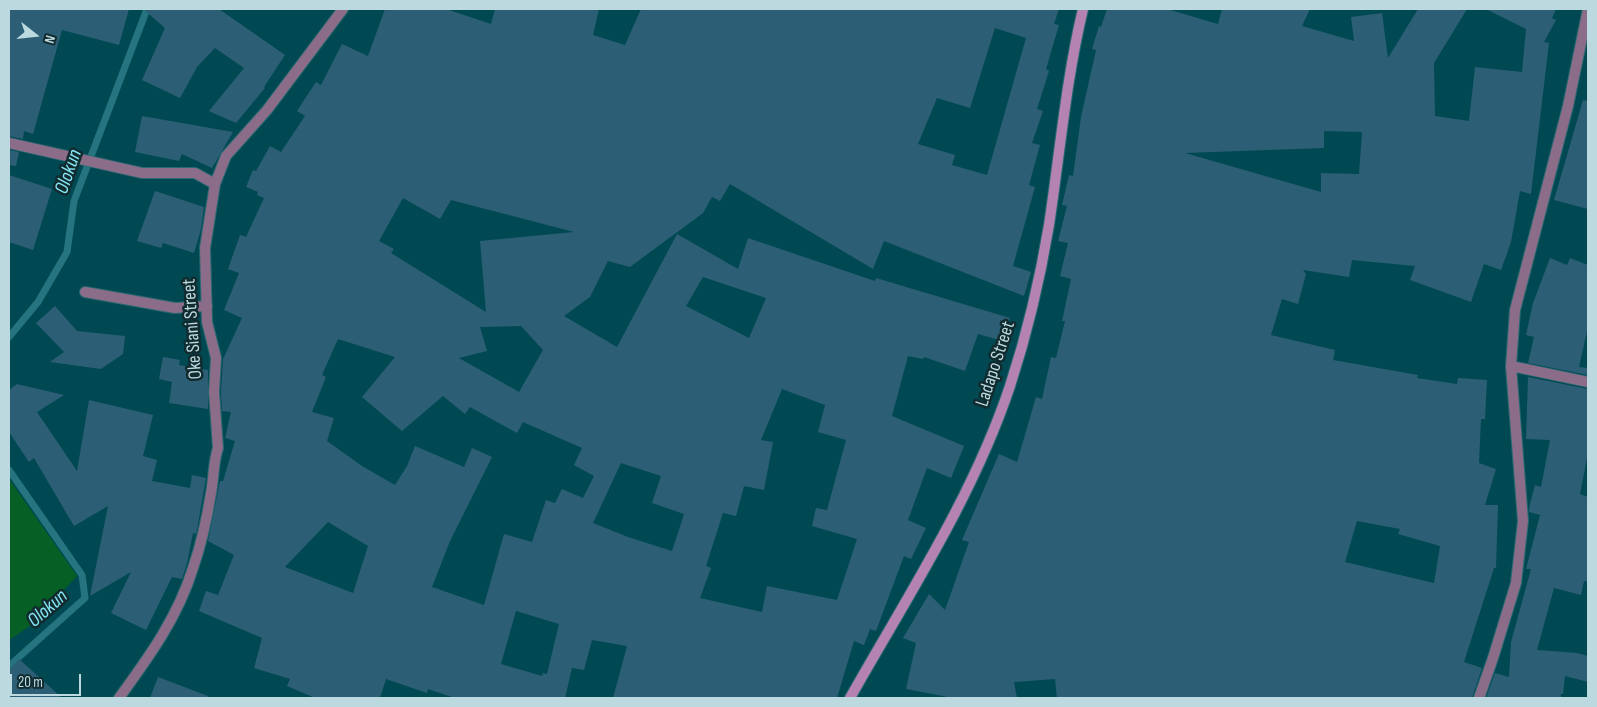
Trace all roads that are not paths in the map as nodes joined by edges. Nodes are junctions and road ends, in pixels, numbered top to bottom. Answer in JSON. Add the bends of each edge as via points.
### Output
{"nodes":[{"id":1,"x":343,"y":9,"type":"edge"},
{"id":2,"x":1082,"y":9,"type":"edge"},
{"id":3,"x":1588,"y":9,"type":"edge"},
{"id":4,"x":9,"y":143,"type":"edge"},
{"id":5,"x":215,"y":184,"type":"junction"},
{"id":6,"x":85,"y":292,"type":"dead end"},
{"id":7,"x":207,"y":306,"type":"junction"},
{"id":8,"x":1511,"y":366,"type":"junction"},
{"id":9,"x":1588,"y":382,"type":"edge"},
{"id":10,"x":120,"y":698,"type":"edge"},
{"id":11,"x":850,"y":698,"type":"edge"},
{"id":12,"x":1479,"y":698,"type":"edge"}],
"edges":[{"from":1,"to":5,"type":"street","name":"Oke Siani Street","via":[[267,110],[226,156]]},
{"from":2,"to":11,"type":"main road","name":"Ladapo Street","via":[[1072,56],[1048,226],[1032,307],[1010,387],[975,474]]},
{"from":3,"to":8,"type":"street","via":[[1568,106],[1515,310]]},
{"from":4,"to":5,"type":"street","via":[[142,173],[195,173]]},
{"from":5,"to":7,"type":"street","name":"Oke Siani Street","via":[[205,248]]},
{"from":6,"to":7,"type":"street","via":[[175,308]]},
{"from":7,"to":10,"type":"street","name":"Oke Siani Street","via":[[207,322],[216,358],[214,392],[218,448],[211,493],[193,568],[176,612]]},
{"from":8,"to":9,"type":"street"},
{"from":8,"to":12,"type":"street","via":[[1523,521],[1516,583]]}]}
